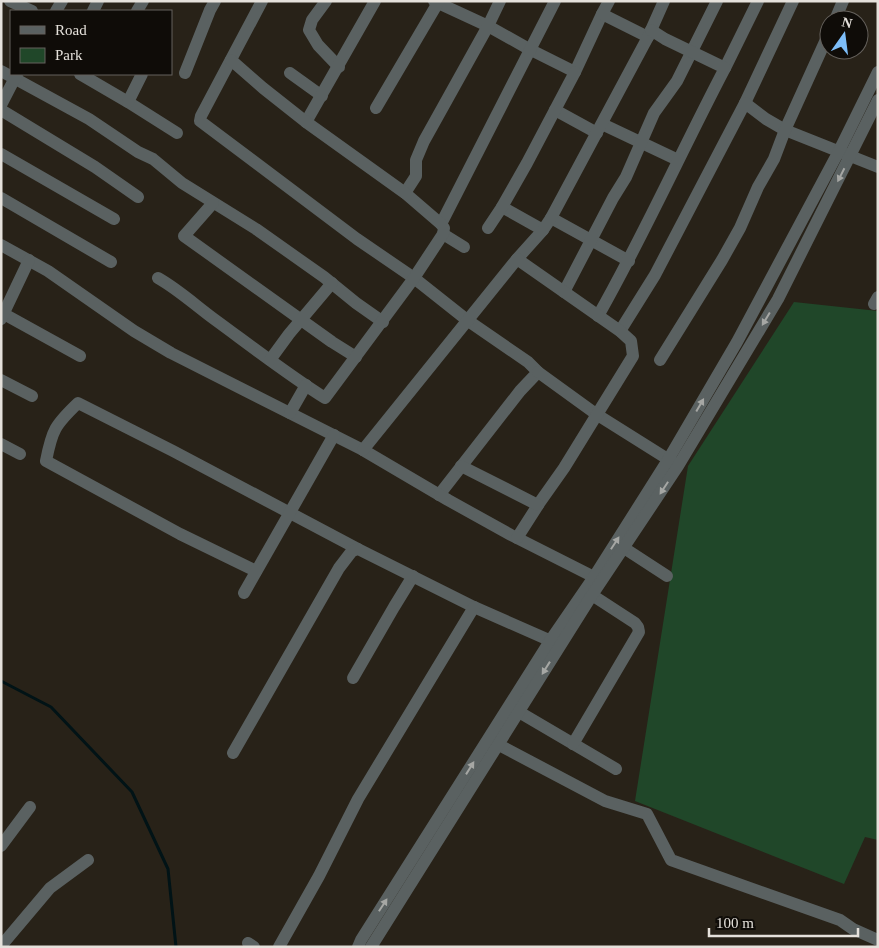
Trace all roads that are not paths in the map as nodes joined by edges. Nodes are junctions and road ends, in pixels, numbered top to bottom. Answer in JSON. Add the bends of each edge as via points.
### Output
{"nodes":[{"id":1,"x":10,"y":1,"type":"edge"},
{"id":2,"x":215,"y":1,"type":"edge"},
{"id":3,"x":262,"y":1,"type":"edge"},
{"id":4,"x":326,"y":1,"type":"edge"},
{"id":5,"x":375,"y":1,"type":"edge"},
{"id":6,"x":500,"y":1,"type":"edge"},
{"id":7,"x":554,"y":1,"type":"edge"},
{"id":8,"x":609,"y":1,"type":"edge"},
{"id":9,"x":664,"y":1,"type":"edge"},
{"id":10,"x":717,"y":1,"type":"edge"},
{"id":11,"x":758,"y":1,"type":"edge"},
{"id":12,"x":793,"y":1,"type":"edge"},
{"id":13,"x":437,"y":2,"type":"edge"},
{"id":14,"x":30,"y":10,"type":"edge"},
{"id":15,"x":602,"y":14,"type":"junction"},
{"id":16,"x":488,"y":26,"type":"junction"},
{"id":17,"x":650,"y":33,"type":"junction"},
{"id":18,"x":529,"y":50,"type":"junction"},
{"id":19,"x":691,"y":52,"type":"junction"},
{"id":20,"x":819,"y":54,"type":"edge"},
{"id":21,"x":232,"y":60,"type":"junction"},
{"id":22,"x":339,"y":67,"type":"junction"},
{"id":23,"x":725,"y":68,"type":"junction"},
{"id":24,"x":575,"y":72,"type":"junction"},
{"id":25,"x":878,"y":72,"type":"edge"},
{"id":26,"x":185,"y":73,"type":"dead end"},
{"id":27,"x":290,"y":73,"type":"dead end"},
{"id":28,"x":85,"y":75,"type":"edge"},
{"id":29,"x":142,"y":75,"type":"edge"},
{"id":30,"x":16,"y":76,"type":"edge"},
{"id":31,"x":99,"y":78,"type":"edge"},
{"id":32,"x":322,"y":96,"type":"junction"},
{"id":33,"x":878,"y":100,"type":"edge"},
{"id":34,"x":128,"y":102,"type":"junction"},
{"id":35,"x":745,"y":104,"type":"junction"},
{"id":36,"x":1,"y":106,"type":"edge"},
{"id":37,"x":376,"y":108,"type":"dead end"},
{"id":38,"x":1,"y":110,"type":"edge"},
{"id":39,"x":555,"y":110,"type":"junction"},
{"id":40,"x":306,"y":122,"type":"junction"},
{"id":41,"x":600,"y":128,"type":"junction"},
{"id":42,"x":785,"y":130,"type":"junction"},
{"id":43,"x":177,"y":133,"type":"dead end"},
{"id":44,"x":642,"y":142,"type":"junction"},
{"id":45,"x":839,"y":151,"type":"junction"},
{"id":46,"x":1,"y":154,"type":"edge"},
{"id":47,"x":851,"y":156,"type":"junction"},
{"id":48,"x":678,"y":160,"type":"junction"},
{"id":49,"x":878,"y":167,"type":"edge"},
{"id":50,"x":405,"y":193,"type":"junction"},
{"id":51,"x":138,"y":196,"type":"dead end"},
{"id":52,"x":1,"y":198,"type":"edge"},
{"id":53,"x":213,"y":203,"type":"junction"},
{"id":54,"x":502,"y":207,"type":"junction"},
{"id":55,"x":551,"y":218,"type":"junction"},
{"id":56,"x":114,"y":219,"type":"dead end"},
{"id":57,"x":488,"y":228,"type":"dead end"},
{"id":58,"x":442,"y":229,"type":"junction"},
{"id":59,"x":543,"y":230,"type":"junction"},
{"id":60,"x":592,"y":241,"type":"junction"},
{"id":61,"x":1,"y":245,"type":"edge"},
{"id":62,"x":464,"y":247,"type":"dead end"},
{"id":63,"x":517,"y":259,"type":"junction"},
{"id":64,"x":29,"y":260,"type":"junction"},
{"id":65,"x":629,"y":261,"type":"junction"},
{"id":66,"x":110,"y":262,"type":"dead end"},
{"id":67,"x":158,"y":278,"type":"dead end"},
{"id":68,"x":414,"y":278,"type":"junction"},
{"id":69,"x":332,"y":283,"type":"junction"},
{"id":70,"x":564,"y":292,"type":"junction"},
{"id":71,"x":598,"y":316,"type":"junction"},
{"id":72,"x":3,"y":317,"type":"edge"},
{"id":73,"x":301,"y":318,"type":"junction"},
{"id":74,"x":468,"y":320,"type":"junction"},
{"id":75,"x":383,"y":322,"type":"junction"},
{"id":76,"x":620,"y":331,"type":"junction"},
{"id":77,"x":80,"y":356,"type":"dead end"},
{"id":78,"x":356,"y":357,"type":"junction"},
{"id":79,"x":270,"y":360,"type":"junction"},
{"id":80,"x":660,"y":360,"type":"dead end"},
{"id":81,"x":538,"y":372,"type":"junction"},
{"id":82,"x":1,"y":380,"type":"edge"},
{"id":83,"x":306,"y":386,"type":"junction"},
{"id":84,"x":32,"y":396,"type":"dead end"},
{"id":85,"x":290,"y":413,"type":"junction"},
{"id":86,"x":596,"y":414,"type":"junction"},
{"id":87,"x":334,"y":435,"type":"junction"},
{"id":88,"x":1,"y":444,"type":"edge"},
{"id":89,"x":363,"y":450,"type":"junction"},
{"id":90,"x":20,"y":454,"type":"dead end"},
{"id":91,"x":673,"y":463,"type":"junction"},
{"id":92,"x":461,"y":466,"type":"junction"},
{"id":93,"x":439,"y":494,"type":"junction"},
{"id":94,"x":538,"y":505,"type":"junction"},
{"id":95,"x":290,"y":513,"type":"junction"},
{"id":96,"x":517,"y":538,"type":"junction"},
{"id":97,"x":624,"y":548,"type":"junction"},
{"id":98,"x":358,"y":549,"type":"junction"},
{"id":99,"x":256,"y":571,"type":"junction"},
{"id":100,"x":413,"y":576,"type":"junction"},
{"id":101,"x":667,"y":576,"type":"dead end"},
{"id":102,"x":598,"y":579,"type":"junction"},
{"id":103,"x":244,"y":593,"type":"dead end"},
{"id":104,"x":592,"y":595,"type":"junction"},
{"id":105,"x":474,"y":607,"type":"junction"},
{"id":106,"x":555,"y":643,"type":"junction"},
{"id":107,"x":353,"y":678,"type":"dead end"},
{"id":108,"x":519,"y":712,"type":"junction"},
{"id":109,"x":573,"y":744,"type":"junction"},
{"id":110,"x":499,"y":745,"type":"junction"},
{"id":111,"x":233,"y":753,"type":"dead end"},
{"id":112,"x":616,"y":769,"type":"dead end"},
{"id":113,"x":30,"y":807,"type":"dead end"},
{"id":114,"x":1,"y":846,"type":"edge"},
{"id":115,"x":88,"y":860,"type":"dead end"},
{"id":116,"x":878,"y":940,"type":"edge"},
{"id":117,"x":1,"y":946,"type":"edge"},
{"id":118,"x":280,"y":947,"type":"edge"},
{"id":119,"x":358,"y":947,"type":"edge"},
{"id":120,"x":371,"y":947,"type":"edge"}],
"edges":[{"from":1,"to":14,"type":"street"},
{"from":2,"to":26,"type":"street"},
{"from":3,"to":21,"type":"street"},
{"from":4,"to":22,"type":"street","via":[[309,30]]},
{"from":5,"to":22,"type":"street"},
{"from":6,"to":16,"type":"street"},
{"from":7,"to":18,"type":"street"},
{"from":8,"to":15,"type":"street"},
{"from":9,"to":17,"type":"street"},
{"from":10,"to":19,"type":"street"},
{"from":11,"to":23,"type":"street"},
{"from":12,"to":35,"type":"street"},
{"from":13,"to":16,"type":"street"},
{"from":13,"to":37,"type":"street"},
{"from":15,"to":17,"type":"street"},
{"from":15,"to":24,"type":"street"},
{"from":16,"to":18,"type":"street"},
{"from":16,"to":50,"type":"street","via":[[424,140],[416,160],[416,176]]},
{"from":17,"to":19,"type":"street"},
{"from":17,"to":41,"type":"street"},
{"from":18,"to":24,"type":"street"},
{"from":18,"to":58,"type":"street"},
{"from":19,"to":23,"type":"street"},
{"from":19,"to":44,"type":"street","via":[[677,80],[654,113]]},
{"from":20,"to":42,"type":"street"},
{"from":21,"to":40,"type":"street"},
{"from":21,"to":68,"type":"street","via":[[200,121]]},
{"from":22,"to":32,"type":"street"},
{"from":23,"to":48,"type":"street"},
{"from":24,"to":39,"type":"street"},
{"from":25,"to":45,"type":"street"},
{"from":27,"to":32,"type":"street"},
{"from":28,"to":31,"type":"street"},
{"from":29,"to":34,"type":"street"},
{"from":30,"to":36,"type":"street"},
{"from":30,"to":53,"type":"street","via":[[153,159]]},
{"from":31,"to":34,"type":"street"},
{"from":32,"to":40,"type":"street"},
{"from":33,"to":47,"type":"street"},
{"from":34,"to":43,"type":"street"},
{"from":35,"to":42,"type":"street"},
{"from":35,"to":76,"type":"street","via":[[654,275]]},
{"from":38,"to":51,"type":"street"},
{"from":39,"to":41,"type":"street"},
{"from":39,"to":54,"type":"street"},
{"from":40,"to":50,"type":"street"},
{"from":41,"to":44,"type":"street"},
{"from":41,"to":55,"type":"street"},
{"from":42,"to":45,"type":"street"},
{"from":42,"to":80,"type":"street","via":[[740,228]]},
{"from":44,"to":48,"type":"street"},
{"from":44,"to":60,"type":"street"},
{"from":45,"to":47,"type":"street"},
{"from":91,"to":45,"type":"street","one_way":true},
{"from":46,"to":56,"type":"street"},
{"from":47,"to":49,"type":"street"},
{"from":47,"to":91,"type":"street","one_way":true,"via":[[778,299]]},
{"from":48,"to":65,"type":"street"},
{"from":50,"to":58,"type":"street"},
{"from":52,"to":66,"type":"street"},
{"from":53,"to":69,"type":"street"},
{"from":53,"to":73,"type":"street","via":[[184,236]]},
{"from":54,"to":57,"type":"street"},
{"from":54,"to":59,"type":"street"},
{"from":55,"to":59,"type":"street"},
{"from":55,"to":60,"type":"street"},
{"from":58,"to":62,"type":"street"},
{"from":58,"to":68,"type":"street"},
{"from":59,"to":63,"type":"street"},
{"from":60,"to":65,"type":"street"},
{"from":60,"to":70,"type":"street"},
{"from":61,"to":64,"type":"street"},
{"from":63,"to":70,"type":"street"},
{"from":63,"to":74,"type":"street"},
{"from":64,"to":72,"type":"street"},
{"from":64,"to":85,"type":"street","via":[[171,352]]},
{"from":65,"to":71,"type":"street"},
{"from":67,"to":79,"type":"street"},
{"from":68,"to":74,"type":"street"},
{"from":68,"to":75,"type":"street"},
{"from":69,"to":73,"type":"street"},
{"from":69,"to":75,"type":"street"},
{"from":70,"to":71,"type":"street"},
{"from":71,"to":76,"type":"street"},
{"from":72,"to":77,"type":"street"},
{"from":73,"to":78,"type":"street"},
{"from":73,"to":79,"type":"street"},
{"from":74,"to":81,"type":"street"},
{"from":74,"to":89,"type":"street"},
{"from":75,"to":78,"type":"street"},
{"from":76,"to":86,"type":"street","via":[[631,341],[633,356]]},
{"from":78,"to":83,"type":"street","via":[[325,398]]},
{"from":79,"to":83,"type":"street"},
{"from":81,"to":86,"type":"street"},
{"from":81,"to":92,"type":"street"},
{"from":82,"to":84,"type":"street"},
{"from":83,"to":85,"type":"street"},
{"from":85,"to":87,"type":"street"},
{"from":86,"to":91,"type":"street"},
{"from":86,"to":94,"type":"street"},
{"from":87,"to":89,"type":"street"},
{"from":87,"to":95,"type":"street"},
{"from":88,"to":90,"type":"street"},
{"from":89,"to":93,"type":"street"},
{"from":91,"to":97,"type":"street","one_way":true},
{"from":102,"to":91,"type":"street","one_way":true},
{"from":92,"to":93,"type":"street"},
{"from":92,"to":94,"type":"street"},
{"from":93,"to":96,"type":"street"},
{"from":94,"to":96,"type":"street"},
{"from":95,"to":98,"type":"street"},
{"from":95,"to":99,"type":"street"},
{"from":95,"to":99,"type":"street","via":[[78,403],[58,423],[46,461]]},
{"from":96,"to":102,"type":"street"},
{"from":97,"to":101,"type":"street"},
{"from":97,"to":102,"type":"street"},
{"from":98,"to":100,"type":"street"},
{"from":98,"to":111,"type":"street","via":[[344,560],[323,593]]},
{"from":99,"to":103,"type":"street"},
{"from":100,"to":105,"type":"street"},
{"from":100,"to":107,"type":"street"},
{"from":102,"to":104,"type":"street"},
{"from":102,"to":106,"type":"street"},
{"from":104,"to":106,"type":"street"},
{"from":104,"to":109,"type":"street","via":[[635,623],[638,632]]},
{"from":105,"to":106,"type":"street"},
{"from":105,"to":118,"type":"street","via":[[358,799]]},
{"from":106,"to":108,"type":"street","one_way":true},
{"from":119,"to":106,"type":"street","one_way":true},
{"from":108,"to":109,"type":"street"},
{"from":108,"to":110,"type":"street"},
{"from":109,"to":112,"type":"street"},
{"from":110,"to":116,"type":"street","via":[[605,801],[647,814],[671,860],[840,920]]},
{"from":110,"to":120,"type":"street"},
{"from":113,"to":114,"type":"street"},
{"from":115,"to":117,"type":"street","via":[[50,888]]}]}
